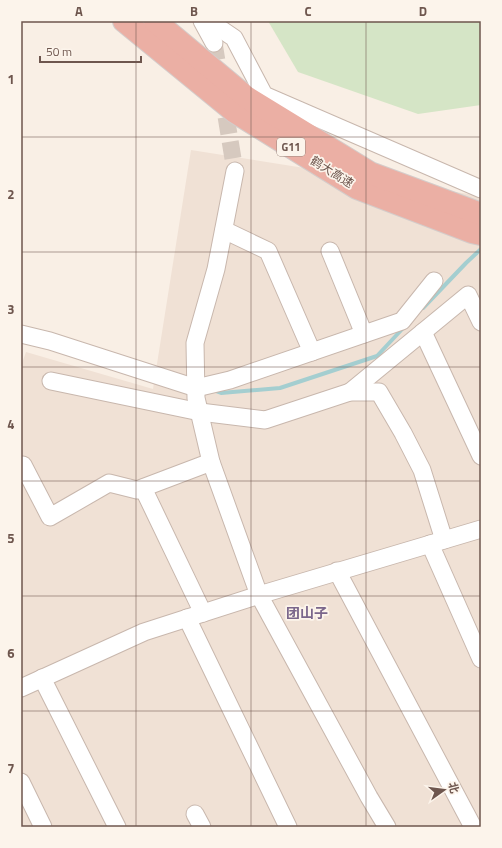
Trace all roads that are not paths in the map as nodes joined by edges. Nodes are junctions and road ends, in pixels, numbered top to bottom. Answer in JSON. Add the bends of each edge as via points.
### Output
{"nodes":[{"id":1,"x":124,"y":21,"type":"edge"},
{"id":2,"x":155,"y":21,"type":"edge"},
{"id":3,"x":202,"y":21,"type":"edge"},
{"id":4,"x":209,"y":21,"type":"edge"},
{"id":5,"x":214,"y":43,"type":"tunnel mouth"},
{"id":6,"x":235,"y":170,"type":"tunnel mouth"},
{"id":7,"x":481,"y":189,"type":"edge"},
{"id":8,"x":481,"y":214,"type":"edge"},
{"id":9,"x":224,"y":230,"type":"junction"},
{"id":10,"x":481,"y":234,"type":"edge"},
{"id":11,"x":330,"y":251,"type":"dead end"},
{"id":12,"x":434,"y":281,"type":"dead end"},
{"id":13,"x":481,"y":322,"type":"edge"},
{"id":14,"x":423,"y":332,"type":"junction"},
{"id":15,"x":21,"y":334,"type":"edge"},
{"id":16,"x":364,"y":334,"type":"junction"},
{"id":17,"x":312,"y":352,"type":"junction"},
{"id":18,"x":51,"y":381,"type":"dead end"},
{"id":19,"x":196,"y":388,"type":"junction"},
{"id":20,"x":350,"y":392,"type":"junction"},
{"id":21,"x":200,"y":412,"type":"junction"},
{"id":22,"x":481,"y":456,"type":"edge"},
{"id":23,"x":211,"y":462,"type":"junction"},
{"id":24,"x":21,"y":466,"type":"edge"},
{"id":25,"x":143,"y":488,"type":"junction"},
{"id":26,"x":481,"y":529,"type":"edge"},
{"id":27,"x":437,"y":542,"type":"junction"},
{"id":28,"x":337,"y":571,"type":"junction"},
{"id":29,"x":259,"y":595,"type":"junction"},
{"id":30,"x":203,"y":613,"type":"junction"},
{"id":31,"x":186,"y":618,"type":"junction"},
{"id":32,"x":481,"y":659,"type":"edge"},
{"id":33,"x":42,"y":678,"type":"junction"},
{"id":34,"x":21,"y":688,"type":"edge"},
{"id":35,"x":21,"y":782,"type":"edge"},
{"id":36,"x":472,"y":823,"type":"edge"},
{"id":37,"x":43,"y":827,"type":"edge"},
{"id":38,"x":117,"y":827,"type":"edge"},
{"id":39,"x":288,"y":827,"type":"edge"},
{"id":40,"x":388,"y":827,"type":"edge"}],
"edges":[{"from":1,"to":10,"type":"highway","name":"鹤大高速","number":"G11","via":[[235,112],[357,188]]},
{"from":2,"to":8,"type":"highway","name":"鹤大高速","number":"G11","via":[[246,97],[370,173]]},
{"from":3,"to":5,"type":"street"},
{"from":4,"to":7,"type":"street","via":[[234,38],[264,95]]},
{"from":6,"to":9,"type":"street"},
{"from":9,"to":17,"type":"street","via":[[268,251]]},
{"from":9,"to":19,"type":"street","via":[[195,343]]},
{"from":11,"to":16,"type":"street"},
{"from":12,"to":16,"type":"street","via":[[402,321]]},
{"from":13,"to":14,"type":"street","via":[[468,295]]},
{"from":14,"to":20,"type":"street"},
{"from":14,"to":22,"type":"street"},
{"from":15,"to":19,"type":"street"},
{"from":16,"to":17,"type":"street"},
{"from":17,"to":19,"type":"street","via":[[230,380]]},
{"from":18,"to":21,"type":"street"},
{"from":19,"to":21,"type":"street"},
{"from":20,"to":21,"type":"street","via":[[265,420]]},
{"from":20,"to":27,"type":"street","via":[[379,392],[404,433],[422,470]]},
{"from":21,"to":23,"type":"street"},
{"from":23,"to":25,"type":"street"},
{"from":23,"to":29,"type":"street"},
{"from":24,"to":25,"type":"street","via":[[23,465],[50,517],[109,483],[137,490]]},
{"from":25,"to":30,"type":"street"},
{"from":26,"to":27,"type":"street"},
{"from":27,"to":28,"type":"street"},
{"from":27,"to":32,"type":"street"},
{"from":28,"to":29,"type":"street"},
{"from":28,"to":36,"type":"street"},
{"from":29,"to":30,"type":"street"},
{"from":29,"to":40,"type":"street","via":[[369,797]]},
{"from":30,"to":31,"type":"street"},
{"from":31,"to":33,"type":"street","via":[[144,632]]},
{"from":31,"to":39,"type":"street"},
{"from":33,"to":34,"type":"street"},
{"from":33,"to":38,"type":"street"},
{"from":35,"to":37,"type":"street"}]}
